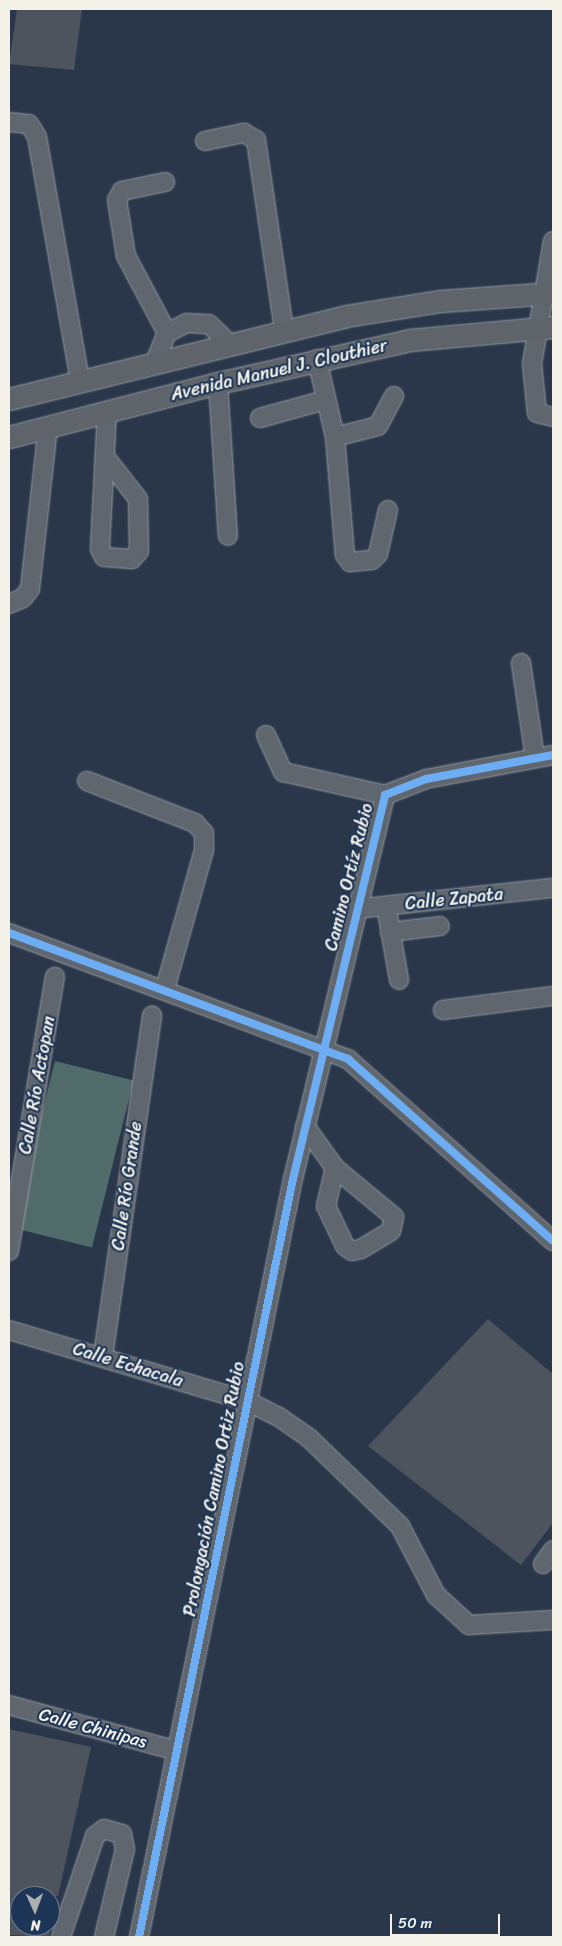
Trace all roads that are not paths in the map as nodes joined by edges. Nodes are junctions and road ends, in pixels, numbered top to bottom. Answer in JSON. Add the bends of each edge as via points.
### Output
{"nodes":[{"id":1,"x":9,"y":122,"type":"edge"},
{"id":2,"x":205,"y":141,"type":"dead end"},
{"id":3,"x":165,"y":182,"type":"dead end"},
{"id":4,"x":553,"y":241,"type":"edge"},
{"id":5,"x":549,"y":293,"type":"edge"},
{"id":6,"x":546,"y":327,"type":"edge"},
{"id":7,"x":284,"y":330,"type":"junction"},
{"id":8,"x":167,"y":333,"type":"junction"},
{"id":9,"x":229,"y":343,"type":"junction"},
{"id":10,"x":317,"y":360,"type":"junction"},
{"id":11,"x":155,"y":362,"type":"junction"},
{"id":12,"x":80,"y":381,"type":"junction"},
{"id":13,"x":218,"y":383,"type":"junction"},
{"id":14,"x":394,"y":396,"type":"dead end"},
{"id":15,"x":9,"y":399,"type":"edge"},
{"id":16,"x":325,"y":400,"type":"junction"},
{"id":17,"x":107,"y":412,"type":"junction"},
{"id":18,"x":553,"y":417,"type":"edge"},
{"id":19,"x":260,"y":418,"type":"dead end"},
{"id":20,"x":48,"y":427,"type":"junction"},
{"id":21,"x":9,"y":437,"type":"edge"},
{"id":22,"x":335,"y":437,"type":"junction"},
{"id":23,"x":106,"y":458,"type":"junction"},
{"id":24,"x":388,"y":510,"type":"dead end"},
{"id":25,"x":228,"y":536,"type":"dead end"},
{"id":26,"x":9,"y":604,"type":"edge"},
{"id":27,"x":521,"y":663,"type":"dead end"},
{"id":28,"x":266,"y":736,"type":"dead end"},
{"id":29,"x":553,"y":755,"type":"edge"},
{"id":30,"x":535,"y":758,"type":"junction"},
{"id":31,"x":87,"y":781,"type":"dead end"},
{"id":32,"x":385,"y":795,"type":"junction"},
{"id":33,"x":553,"y":888,"type":"edge"},
{"id":34,"x":386,"y":906,"type":"junction"},
{"id":35,"x":355,"y":909,"type":"junction"},
{"id":36,"x":440,"y":926,"type":"dead end"},
{"id":37,"x":390,"y":932,"type":"junction"},
{"id":38,"x":9,"y":933,"type":"edge"},
{"id":39,"x":55,"y":977,"type":"dead end"},
{"id":40,"x":399,"y":980,"type":"dead end"},
{"id":41,"x":165,"y":988,"type":"junction"},
{"id":42,"x":553,"y":996,"type":"edge"},
{"id":43,"x":443,"y":1010,"type":"dead end"},
{"id":44,"x":152,"y":1016,"type":"dead end"},
{"id":45,"x":327,"y":1049,"type":"junction"},
{"id":46,"x":305,"y":1126,"type":"junction"},
{"id":47,"x":335,"y":1168,"type":"junction"},
{"id":48,"x":553,"y":1241,"type":"edge"},
{"id":49,"x":9,"y":1251,"type":"edge"},
{"id":50,"x":9,"y":1330,"type":"edge"},
{"id":51,"x":103,"y":1356,"type":"junction"},
{"id":52,"x":248,"y":1401,"type":"junction"},
{"id":53,"x":553,"y":1620,"type":"edge"},
{"id":54,"x":9,"y":1705,"type":"edge"},
{"id":55,"x":176,"y":1751,"type":"junction"},
{"id":56,"x":61,"y":1937,"type":"edge"},
{"id":57,"x":104,"y":1937,"type":"edge"},
{"id":58,"x":139,"y":1937,"type":"edge"}],
"edges":[{"from":1,"to":12,"type":"street","via":[[29,124],[37,137]]},
{"from":2,"to":7,"type":"street","via":[[244,134],[256,140]]},
{"from":3,"to":8,"type":"street","via":[[122,191],[117,200],[126,256]]},
{"from":4,"to":5,"type":"street"},
{"from":5,"to":6,"type":"street"},
{"from":5,"to":7,"type":"main road","name":"Avenida Manuel J. Clouthier","via":[[441,301]]},
{"from":6,"to":10,"type":"main road","name":"Avenida Manuel J. Clouthier","via":[[410,340]]},
{"from":6,"to":18,"type":"street","via":[[532,364],[533,401],[537,413]]},
{"from":7,"to":9,"type":"main road","name":"Avenida Manuel J. Clouthier"},
{"from":8,"to":9,"type":"street","via":[[187,324],[210,324]]},
{"from":8,"to":11,"type":"street"},
{"from":9,"to":11,"type":"main road","name":"Avenida Manuel J. Clouthier"},
{"from":10,"to":13,"type":"main road","name":"Avenida Manuel J. Clouthier"},
{"from":10,"to":16,"type":"street"},
{"from":11,"to":12,"type":"main road","name":"Avenida Manuel J. Clouthier"},
{"from":12,"to":15,"type":"main road","name":"Avenida Manuel J. Clouthier"},
{"from":13,"to":17,"type":"main road","name":"Avenida Manuel J. Clouthier"},
{"from":13,"to":25,"type":"street"},
{"from":14,"to":22,"type":"street","via":[[378,426]]},
{"from":16,"to":19,"type":"street"},
{"from":16,"to":22,"type":"street"},
{"from":17,"to":20,"type":"main road","name":"Avenida Manuel J. Clouthier"},
{"from":17,"to":23,"type":"street"},
{"from":20,"to":21,"type":"main road","name":"Avenida Manuel J. Clouthier"},
{"from":20,"to":26,"type":"street","via":[[30,589],[23,598]]},
{"from":22,"to":24,"type":"street","via":[[345,555],[350,562],[372,560],[378,554]]},
{"from":23,"to":23,"type":"street","via":[[101,554],[132,559],[139,551],[138,499]]},
{"from":27,"to":30,"type":"street"},
{"from":28,"to":32,"type":"street","via":[[283,772]]},
{"from":29,"to":30,"type":"street","name":"Camino Ortíz Rubio"},
{"from":30,"to":32,"type":"street","name":"Camino Ortíz Rubio","via":[[426,779]]},
{"from":31,"to":41,"type":"street","via":[[196,823],[204,833],[204,850]]},
{"from":32,"to":35,"type":"street","name":"Camino Ortíz Rubio"},
{"from":33,"to":34,"type":"street","name":"Calle Zapata"},
{"from":34,"to":35,"type":"street","name":"Calle Zapata"},
{"from":34,"to":37,"type":"street"},
{"from":35,"to":45,"type":"street","name":"Camino Ortíz Rubio"},
{"from":36,"to":37,"type":"street"},
{"from":37,"to":40,"type":"street"},
{"from":38,"to":41,"type":"street"},
{"from":39,"to":49,"type":"street","name":"Calle Río Actopan"},
{"from":41,"to":45,"type":"street"},
{"from":42,"to":43,"type":"street"},
{"from":44,"to":51,"type":"street","name":"Calle Río Grande"},
{"from":45,"to":46,"type":"street","name":"Prolongación Camino Ortiz Rubio"},
{"from":45,"to":48,"type":"street","via":[[371,1076]]},
{"from":46,"to":47,"type":"street"},
{"from":46,"to":52,"type":"street","name":"Prolongación Camino Ortiz Rubio"},
{"from":47,"to":47,"type":"street","via":[[326,1206],[345,1246],[352,1251],[361,1249],[391,1231],[394,1217]]},
{"from":50,"to":51,"type":"street","name":"Calle Echacala"},
{"from":51,"to":52,"type":"street","name":"Calle Echacala"},
{"from":52,"to":53,"type":"street","name":"Calle Echacala","via":[[309,1438],[400,1526],[436,1595],[469,1625]]},
{"from":52,"to":55,"type":"street","name":"Prolongación Camino Ortiz Rubio"},
{"from":54,"to":55,"type":"street","name":"Calle Chinipas"},
{"from":55,"to":58,"type":"street","name":"Prolongación Camino Ortiz Rubio"},
{"from":56,"to":57,"type":"street","via":[[95,1836],[104,1829],[122,1834],[125,1842]]}]}
